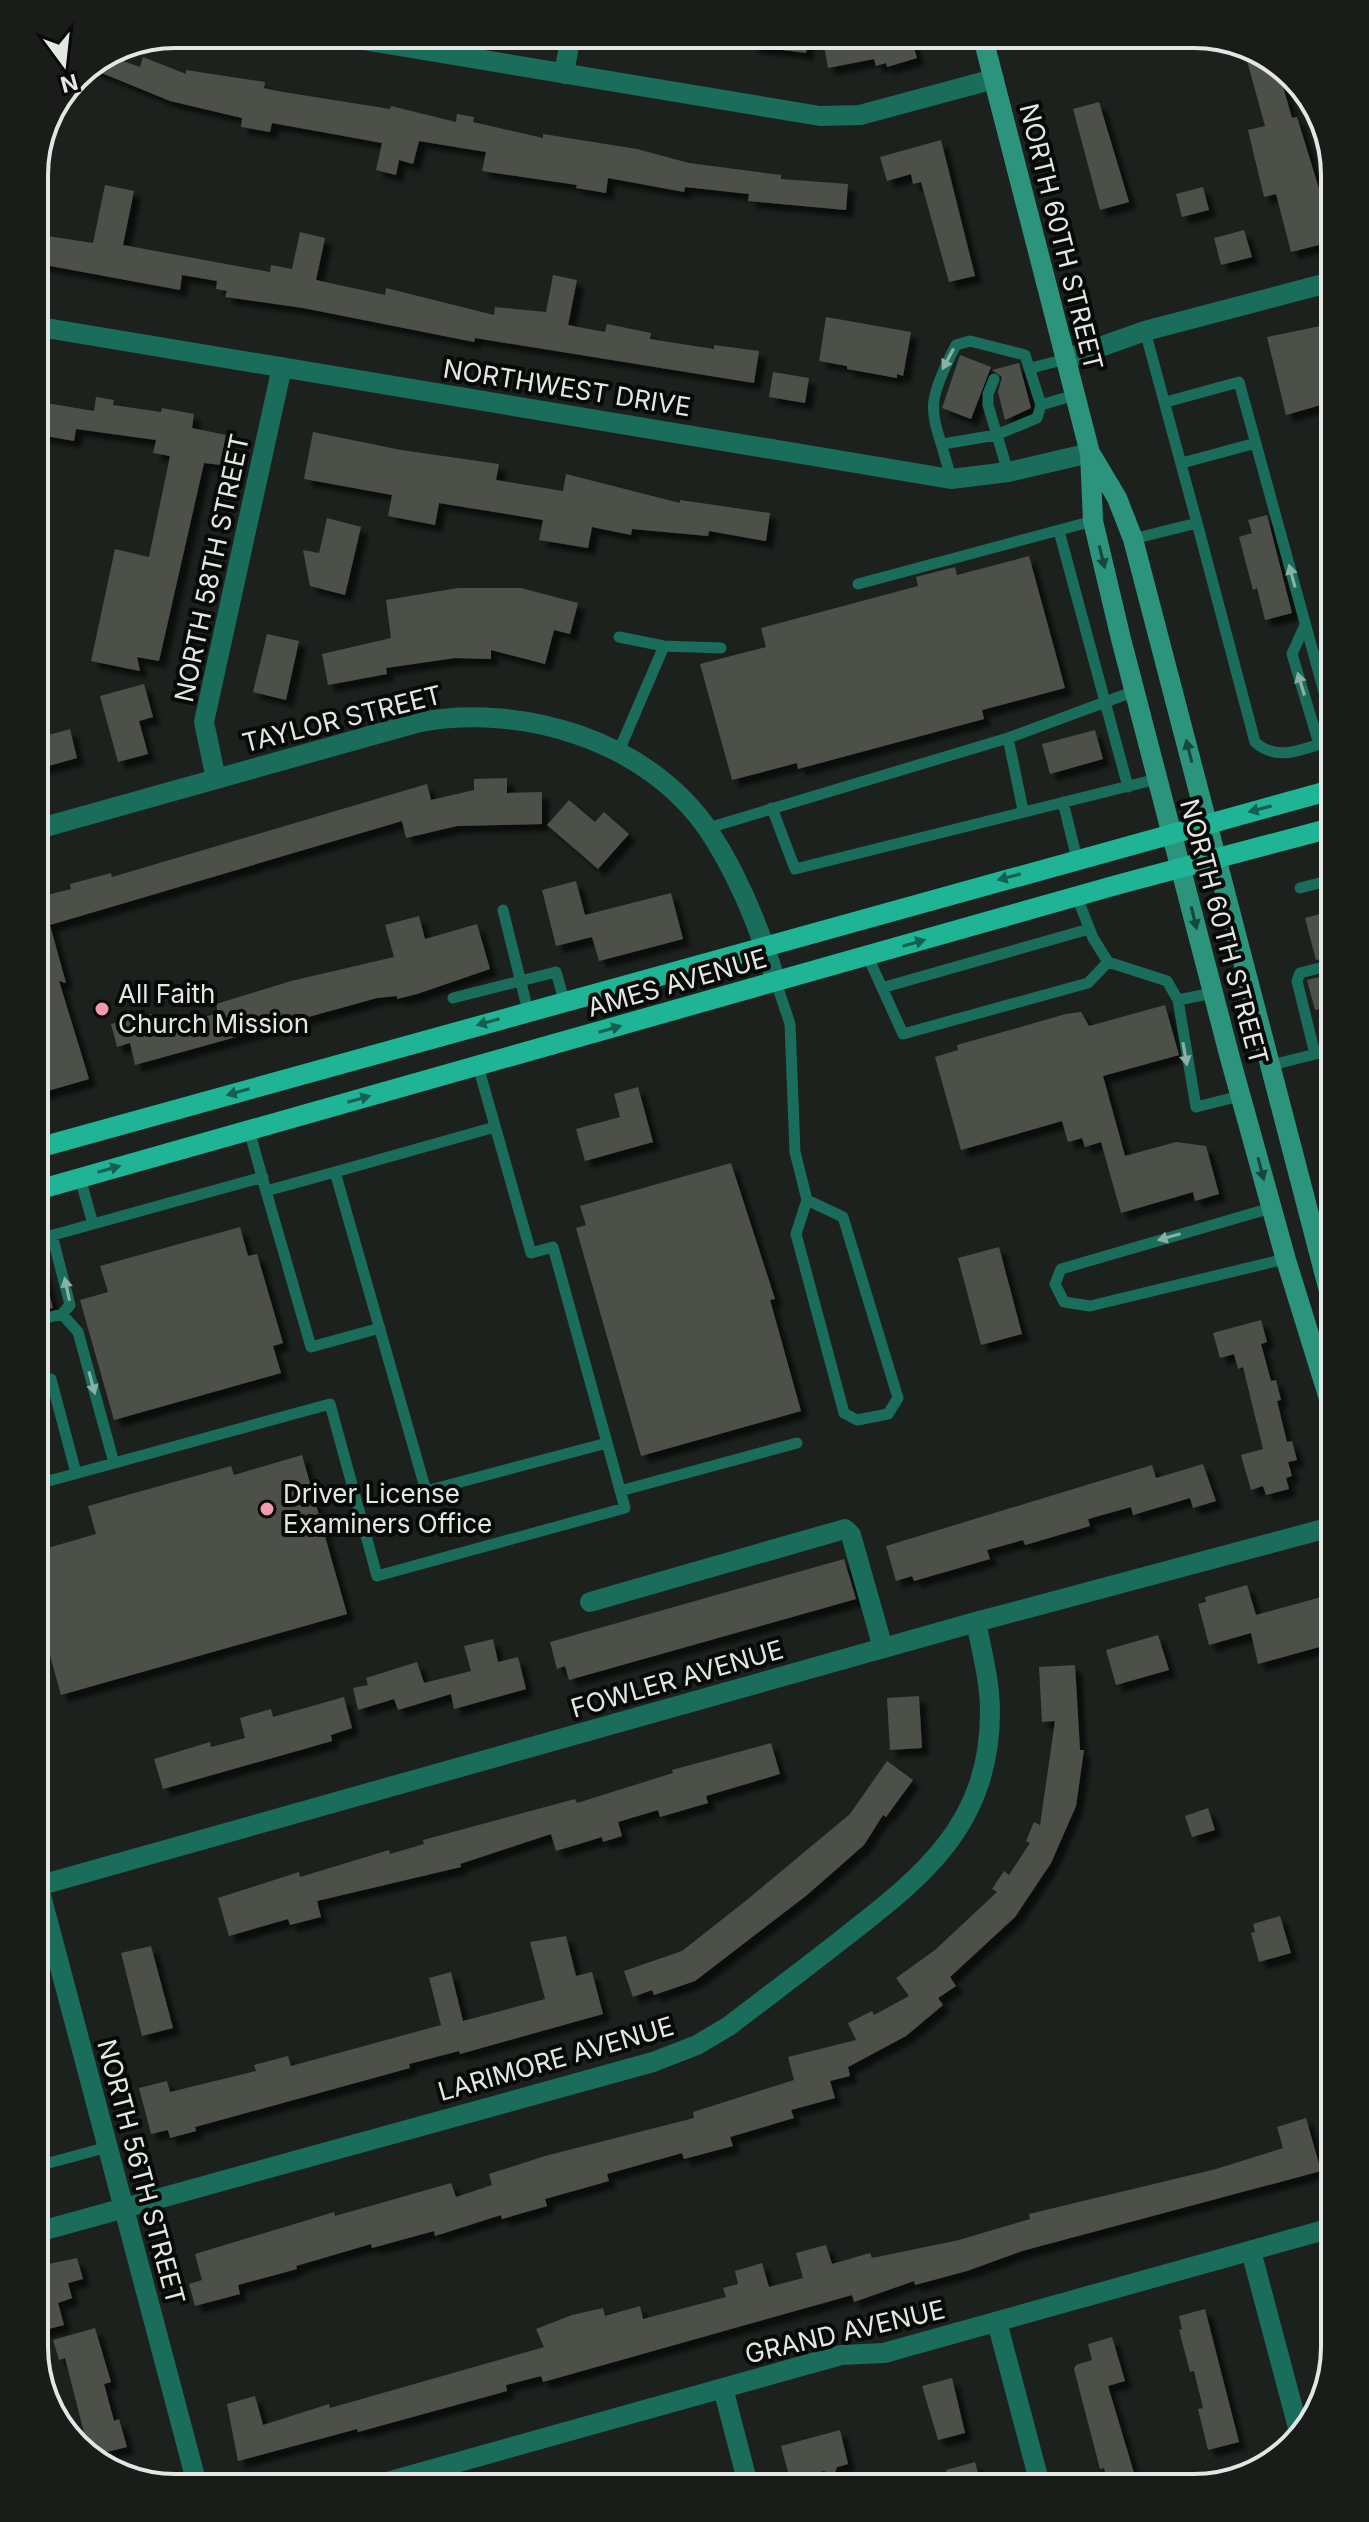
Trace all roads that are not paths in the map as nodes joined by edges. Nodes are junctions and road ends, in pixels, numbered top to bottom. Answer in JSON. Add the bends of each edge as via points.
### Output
{"nodes":[{"id":1,"x":410,"y":48,"type":"edge"},
{"id":2,"x":569,"y":48,"type":"edge"},
{"id":3,"x":986,"y":48,"type":"edge"},
{"id":4,"x":564,"y":74,"type":"junction"},
{"id":5,"x":994,"y":79,"type":"junction"},
{"id":6,"x":1321,"y":285,"type":"edge"},
{"id":7,"x":48,"y":328,"type":"edge"},
{"id":8,"x":1145,"y":331,"type":"junction"},
{"id":9,"x":1066,"y":359,"type":"junction"},
{"id":10,"x":282,"y":367,"type":"junction"},
{"id":11,"x":1031,"y":368,"type":"junction"},
{"id":12,"x":994,"y":379,"type":"dead end"},
{"id":13,"x":1075,"y":395,"type":"junction"},
{"id":14,"x":1166,"y":402,"type":"junction"},
{"id":15,"x":1041,"y":405,"type":"junction"},
{"id":16,"x":996,"y":435,"type":"junction"},
{"id":17,"x":1256,"y":443,"type":"junction"},
{"id":18,"x":943,"y":444,"type":"junction"},
{"id":19,"x":1090,"y":453,"type":"junction"},
{"id":20,"x":1182,"y":463,"type":"junction"},
{"id":21,"x":1008,"y":472,"type":"junction"},
{"id":22,"x":951,"y":479,"type":"junction"},
{"id":23,"x":1093,"y":521,"type":"junction"},
{"id":24,"x":1197,"y":523,"type":"junction"},
{"id":25,"x":1059,"y":531,"type":"junction"},
{"id":26,"x":1133,"y":539,"type":"junction"},
{"id":27,"x":858,"y":584,"type":"dead end"},
{"id":28,"x":1305,"y":625,"type":"junction"},
{"id":29,"x":619,"y":637,"type":"dead end"},
{"id":30,"x":664,"y":646,"type":"junction"},
{"id":31,"x":721,"y":648,"type":"dead end"},
{"id":32,"x":1321,"y":682,"type":"edge"},
{"id":33,"x":1135,"y":691,"type":"junction"},
{"id":34,"x":1106,"y":701,"type":"junction"},
{"id":35,"x":1008,"y":738,"type":"junction"},
{"id":36,"x":1319,"y":744,"type":"joint"},
{"id":37,"x":618,"y":753,"type":"junction"},
{"id":38,"x":216,"y":779,"type":"junction"},
{"id":39,"x":1157,"y":779,"type":"junction"},
{"id":40,"x":1128,"y":787,"type":"junction"},
{"id":41,"x":1321,"y":793,"type":"edge"},
{"id":42,"x":1063,"y":802,"type":"junction"},
{"id":43,"x":772,"y":808,"type":"junction"},
{"id":44,"x":1023,"y":810,"type":"junction"},
{"id":45,"x":1208,"y":824,"type":"junction"},
{"id":46,"x":48,"y":826,"type":"edge"},
{"id":47,"x":708,"y":828,"type":"junction"},
{"id":48,"x":1321,"y":831,"type":"edge"},
{"id":49,"x":1172,"y":833,"type":"junction"},
{"id":50,"x":1218,"y":858,"type":"junction"},
{"id":51,"x":1077,"y":859,"type":"junction"},
{"id":52,"x":1181,"y":868,"type":"junction"},
{"id":53,"x":1321,"y":883,"type":"edge"},
{"id":54,"x":1300,"y":888,"type":"dead end"},
{"id":55,"x":1077,"y":897,"type":"junction"},
{"id":56,"x":503,"y":910,"type":"dead end"},
{"id":57,"x":1089,"y":929,"type":"junction"},
{"id":58,"x":764,"y":944,"type":"junction"},
{"id":59,"x":868,"y":957,"type":"junction"},
{"id":60,"x":1108,"y":962,"type":"junction"},
{"id":61,"x":1321,"y":968,"type":"edge"},
{"id":62,"x":521,"y":980,"type":"junction"},
{"id":63,"x":776,"y":982,"type":"junction"},
{"id":64,"x":885,"y":987,"type":"junction"},
{"id":65,"x":1213,"y":993,"type":"junction"},
{"id":66,"x":453,"y":998,"type":"dead end"},
{"id":67,"x":564,"y":1000,"type":"junction"},
{"id":68,"x":1178,"y":1000,"type":"junction"},
{"id":69,"x":528,"y":1011,"type":"junction"},
{"id":70,"x":1321,"y":1052,"type":"edge"},
{"id":71,"x":1315,"y":1054,"type":"junction"},
{"id":72,"x":1272,"y":1065,"type":"junction"},
{"id":73,"x":478,"y":1066,"type":"junction"},
{"id":74,"x":1240,"y":1096,"type":"junction"},
{"id":75,"x":495,"y":1127,"type":"junction"},
{"id":76,"x":249,"y":1130,"type":"junction"},
{"id":77,"x":48,"y":1145,"type":"edge"},
{"id":78,"x":335,"y":1172,"type":"junction"},
{"id":79,"x":263,"y":1177,"type":"junction"},
{"id":80,"x":80,"y":1178,"type":"junction"},
{"id":81,"x":48,"y":1187,"type":"edge"},
{"id":82,"x":266,"y":1191,"type":"junction"},
{"id":83,"x":807,"y":1200,"type":"junction"},
{"id":84,"x":1271,"y":1208,"type":"junction"},
{"id":85,"x":93,"y":1224,"type":"junction"},
{"id":86,"x":52,"y":1235,"type":"junction"},
{"id":87,"x":48,"y":1237,"type":"edge"},
{"id":88,"x":1285,"y":1259,"type":"junction"},
{"id":89,"x":1321,"y":1259,"type":"edge"},
{"id":90,"x":62,"y":1314,"type":"junction"},
{"id":91,"x":48,"y":1318,"type":"edge"},
{"id":92,"x":380,"y":1328,"type":"junction"},
{"id":93,"x":1321,"y":1373,"type":"edge"},
{"id":94,"x":48,"y":1380,"type":"edge"},
{"id":95,"x":607,"y":1443,"type":"junction"},
{"id":96,"x":797,"y":1443,"type":"dead end"},
{"id":97,"x":114,"y":1463,"type":"junction"},
{"id":98,"x":76,"y":1473,"type":"junction"},
{"id":99,"x":48,"y":1481,"type":"edge"},
{"id":100,"x":620,"y":1491,"type":"junction"},
{"id":101,"x":1321,"y":1530,"type":"edge"},
{"id":102,"x":590,"y":1602,"type":"dead end"},
{"id":103,"x":976,"y":1622,"type":"junction"},
{"id":104,"x":883,"y":1648,"type":"junction"},
{"id":105,"x":48,"y":1877,"type":"edge"},
{"id":106,"x":48,"y":1928,"type":"edge"},
{"id":107,"x":108,"y":2147,"type":"junction"},
{"id":108,"x":48,"y":2163,"type":"edge"},
{"id":109,"x":124,"y":2208,"type":"junction"},
{"id":110,"x":48,"y":2229,"type":"edge"},
{"id":111,"x":1321,"y":2231,"type":"edge"},
{"id":112,"x":1251,"y":2251,"type":"junction"},
{"id":113,"x":997,"y":2322,"type":"junction"},
{"id":114,"x":723,"y":2388,"type":"junction"},
{"id":115,"x":1296,"y":2422,"type":"edge"},
{"id":116,"x":194,"y":2474,"type":"edge"},
{"id":117,"x":449,"y":2474,"type":"edge"},
{"id":118,"x":745,"y":2474,"type":"edge"},
{"id":119,"x":1037,"y":2474,"type":"edge"}],
"edges":[{"from":1,"to":4,"type":"street"},
{"from":2,"to":4,"type":"street"},
{"from":3,"to":5,"type":"main road","name":"NORTH 60TH STREET"},
{"from":4,"to":5,"type":"street","via":[[843,118]]},
{"from":5,"to":9,"type":"main road","name":"NORTH 60TH STREET"},
{"from":6,"to":8,"type":"street"},
{"from":7,"to":10,"type":"street","name":"NORTHWEST DRIVE"},
{"from":8,"to":9,"type":"street"},
{"from":8,"to":14,"type":"lane"},
{"from":9,"to":11,"type":"lane"},
{"from":9,"to":13,"type":"main road","name":"NORTH 60TH STREET"},
{"from":10,"to":22,"type":"street","name":"NORTHWEST DRIVE"},
{"from":10,"to":38,"type":"street","name":"NORTH 58TH STREET","via":[[204,722]]},
{"from":11,"to":15,"type":"lane","via":[[1032,393]]},
{"from":11,"to":18,"type":"lane","one_way":true,"via":[[1025,355],[1016,352],[970,341],[956,345],[930,407]]},
{"from":12,"to":16,"type":"lane","via":[[988,394]]},
{"from":13,"to":15,"type":"lane"},
{"from":13,"to":19,"type":"main road","name":"NORTH 60TH STREET"},
{"from":14,"to":17,"type":"lane","via":[[1239,382]]},
{"from":14,"to":20,"type":"lane"},
{"from":15,"to":16,"type":"lane","via":[[1037,418]]},
{"from":16,"to":18,"type":"lane"},
{"from":16,"to":21,"type":"lane"},
{"from":17,"to":20,"type":"lane"},
{"from":28,"to":17,"type":"lane","one_way":true},
{"from":18,"to":22,"type":"lane"},
{"from":19,"to":21,"type":"street","name":"NORTHWEST DRIVE"},
{"from":19,"to":23,"type":"main road","name":"NORTH 60TH STREET"},
{"from":19,"to":26,"type":"main road","name":"NORTH 60TH STREET","via":[[1117,498]]},
{"from":20,"to":24,"type":"lane"},
{"from":21,"to":22,"type":"street","name":"NORTHWEST DRIVE"},
{"from":23,"to":25,"type":"lane"},
{"from":23,"to":33,"type":"main road","name":"NORTH 60TH STREET","one_way":true},
{"from":24,"to":26,"type":"lane"},
{"from":24,"to":36,"type":"lane","via":[[1255,742],[1279,755]]},
{"from":25,"to":27,"type":"lane"},
{"from":25,"to":34,"type":"lane"},
{"from":45,"to":26,"type":"main road","name":"NORTH 60TH STREET","one_way":true},
{"from":28,"to":32,"type":"lane"},
{"from":36,"to":28,"type":"lane","one_way":true,"via":[[1292,654]]},
{"from":29,"to":30,"type":"lane"},
{"from":30,"to":31,"type":"lane"},
{"from":30,"to":37,"type":"lane"},
{"from":33,"to":34,"type":"lane"},
{"from":33,"to":39,"type":"main road","name":"NORTH 60TH STREET"},
{"from":34,"to":35,"type":"lane"},
{"from":34,"to":40,"type":"lane"},
{"from":35,"to":43,"type":"lane"},
{"from":35,"to":44,"type":"lane"},
{"from":37,"to":38,"type":"street","name":"TAYLOR STREET","via":[[538,722],[446,717]]},
{"from":37,"to":47,"type":"street","name":"TAYLOR STREET","via":[[675,794]]},
{"from":38,"to":46,"type":"street","name":"TAYLOR STREET"},
{"from":39,"to":40,"type":"lane"},
{"from":39,"to":49,"type":"main road","name":"NORTH 60TH STREET"},
{"from":40,"to":42,"type":"lane"},
{"from":41,"to":45,"type":"main road","name":"AMES AVENUE","one_way":true},
{"from":42,"to":44,"type":"lane"},
{"from":42,"to":51,"type":"lane"},
{"from":43,"to":44,"type":"lane","via":[[795,869]]},
{"from":43,"to":47,"type":"lane"},
{"from":45,"to":49,"type":"main road","name":"AMES AVENUE"},
{"from":45,"to":50,"type":"main road","name":"NORTH 60TH STREET"},
{"from":47,"to":58,"type":"street","name":"TAYLOR STREET"},
{"from":48,"to":50,"type":"main road","name":"AMES AVENUE"},
{"from":49,"to":51,"type":"main road","name":"AMES AVENUE"},
{"from":49,"to":52,"type":"main road","name":"NORTH 60TH STREET"},
{"from":50,"to":52,"type":"main road","name":"AMES AVENUE"},
{"from":50,"to":72,"type":"main road","name":"NORTH 60TH STREET"},
{"from":51,"to":58,"type":"main road","name":"AMES AVENUE","one_way":true},
{"from":52,"to":55,"type":"main road","name":"AMES AVENUE"},
{"from":52,"to":65,"type":"main road","name":"NORTH 60TH STREET","one_way":true},
{"from":53,"to":54,"type":"lane"},
{"from":55,"to":57,"type":"lane"},
{"from":59,"to":55,"type":"main road","name":"AMES AVENUE","one_way":true},
{"from":56,"to":62,"type":"lane"},
{"from":57,"to":60,"type":"lane"},
{"from":57,"to":64,"type":"lane"},
{"from":58,"to":63,"type":"street","name":"TAYLOR STREET"},
{"from":58,"to":67,"type":"main road","name":"AMES AVENUE"},
{"from":59,"to":63,"type":"main road","name":"AMES AVENUE"},
{"from":59,"to":64,"type":"lane"},
{"from":60,"to":64,"type":"lane","via":[[1088,983],[903,1034]]},
{"from":60,"to":68,"type":"lane","via":[[1167,981]]},
{"from":61,"to":71,"type":"lane","via":[[1300,973],[1297,981]]},
{"from":62,"to":66,"type":"lane"},
{"from":62,"to":67,"type":"lane","via":[[556,972]]},
{"from":62,"to":69,"type":"lane"},
{"from":73,"to":63,"type":"main road","name":"AMES AVENUE","one_way":true},
{"from":63,"to":83,"type":"lane","via":[[790,1024],[795,1152]]},
{"from":65,"to":68,"type":"lane"},
{"from":65,"to":74,"type":"main road","name":"NORTH 60TH STREET"},
{"from":67,"to":69,"type":"main road","name":"AMES AVENUE"},
{"from":68,"to":74,"type":"lane","one_way":true,"via":[[1196,1107]]},
{"from":69,"to":77,"type":"main road","name":"AMES AVENUE","one_way":true},
{"from":70,"to":71,"type":"lane"},
{"from":71,"to":72,"type":"lane"},
{"from":72,"to":89,"type":"main road","name":"NORTH 60TH STREET"},
{"from":73,"to":75,"type":"lane"},
{"from":76,"to":73,"type":"main road","name":"AMES AVENUE","one_way":true},
{"from":74,"to":84,"type":"main road","name":"NORTH 60TH STREET","one_way":true},
{"from":75,"to":78,"type":"lane"},
{"from":75,"to":95,"type":"lane","via":[[531,1253],[553,1247]]},
{"from":76,"to":79,"type":"lane"},
{"from":80,"to":76,"type":"main road","name":"AMES AVENUE","one_way":true},
{"from":78,"to":82,"type":"lane"},
{"from":78,"to":92,"type":"lane"},
{"from":79,"to":82,"type":"lane"},
{"from":79,"to":85,"type":"lane"},
{"from":80,"to":81,"type":"main road","name":"AMES AVENUE"},
{"from":80,"to":85,"type":"lane"},
{"from":82,"to":92,"type":"lane","via":[[311,1347]]},
{"from":83,"to":83,"type":"lane","via":[[796,1234],[844,1413],[857,1420],[888,1414],[898,1398],[843,1217]]},
{"from":84,"to":88,"type":"main road","name":"NORTH 60TH STREET"},
{"from":84,"to":88,"type":"lane","one_way":true,"via":[[1061,1269],[1055,1284],[1064,1302],[1090,1306]]},
{"from":85,"to":86,"type":"lane"},
{"from":86,"to":87,"type":"lane"},
{"from":90,"to":86,"type":"lane","one_way":true,"via":[[70,1296]]},
{"from":88,"to":93,"type":"main road","name":"NORTH 60TH STREET"},
{"from":90,"to":91,"type":"lane"},
{"from":90,"to":97,"type":"lane","one_way":true,"via":[[78,1332]]},
{"from":92,"to":95,"type":"lane","via":[[426,1491]]},
{"from":94,"to":98,"type":"lane"},
{"from":95,"to":100,"type":"lane"},
{"from":96,"to":100,"type":"lane"},
{"from":97,"to":98,"type":"lane"},
{"from":97,"to":100,"type":"lane","via":[[330,1404],[377,1576],[625,1508]]},
{"from":98,"to":99,"type":"lane"},
{"from":101,"to":103,"type":"street","name":"FOWLER AVENUE"},
{"from":102,"to":104,"type":"street","via":[[845,1529]]},
{"from":103,"to":104,"type":"street","name":"FOWLER AVENUE"},
{"from":103,"to":109,"type":"street","name":"LARIMORE AVENUE","via":[[988,1688],[989,1736],[978,1784],[953,1837],[911,1886],[729,2026],[653,2062]]},
{"from":104,"to":105,"type":"street","name":"FOWLER AVENUE"},
{"from":106,"to":107,"type":"street","name":"NORTH 56TH STREET"},
{"from":107,"to":108,"type":"lane"},
{"from":107,"to":109,"type":"street","name":"NORTH 56TH STREET"},
{"from":109,"to":110,"type":"street","name":"LARIMORE AVENUE"},
{"from":109,"to":116,"type":"street","name":"NORTH 56TH STREET"},
{"from":111,"to":112,"type":"street","name":"GRAND AVENUE"},
{"from":112,"to":113,"type":"street","name":"GRAND AVENUE"},
{"from":112,"to":115,"type":"street"},
{"from":113,"to":114,"type":"street","name":"GRAND AVENUE","via":[[884,2353],[841,2355]]},
{"from":113,"to":119,"type":"street"},
{"from":114,"to":117,"type":"street","name":"GRAND AVENUE"},
{"from":114,"to":118,"type":"street"}]}
